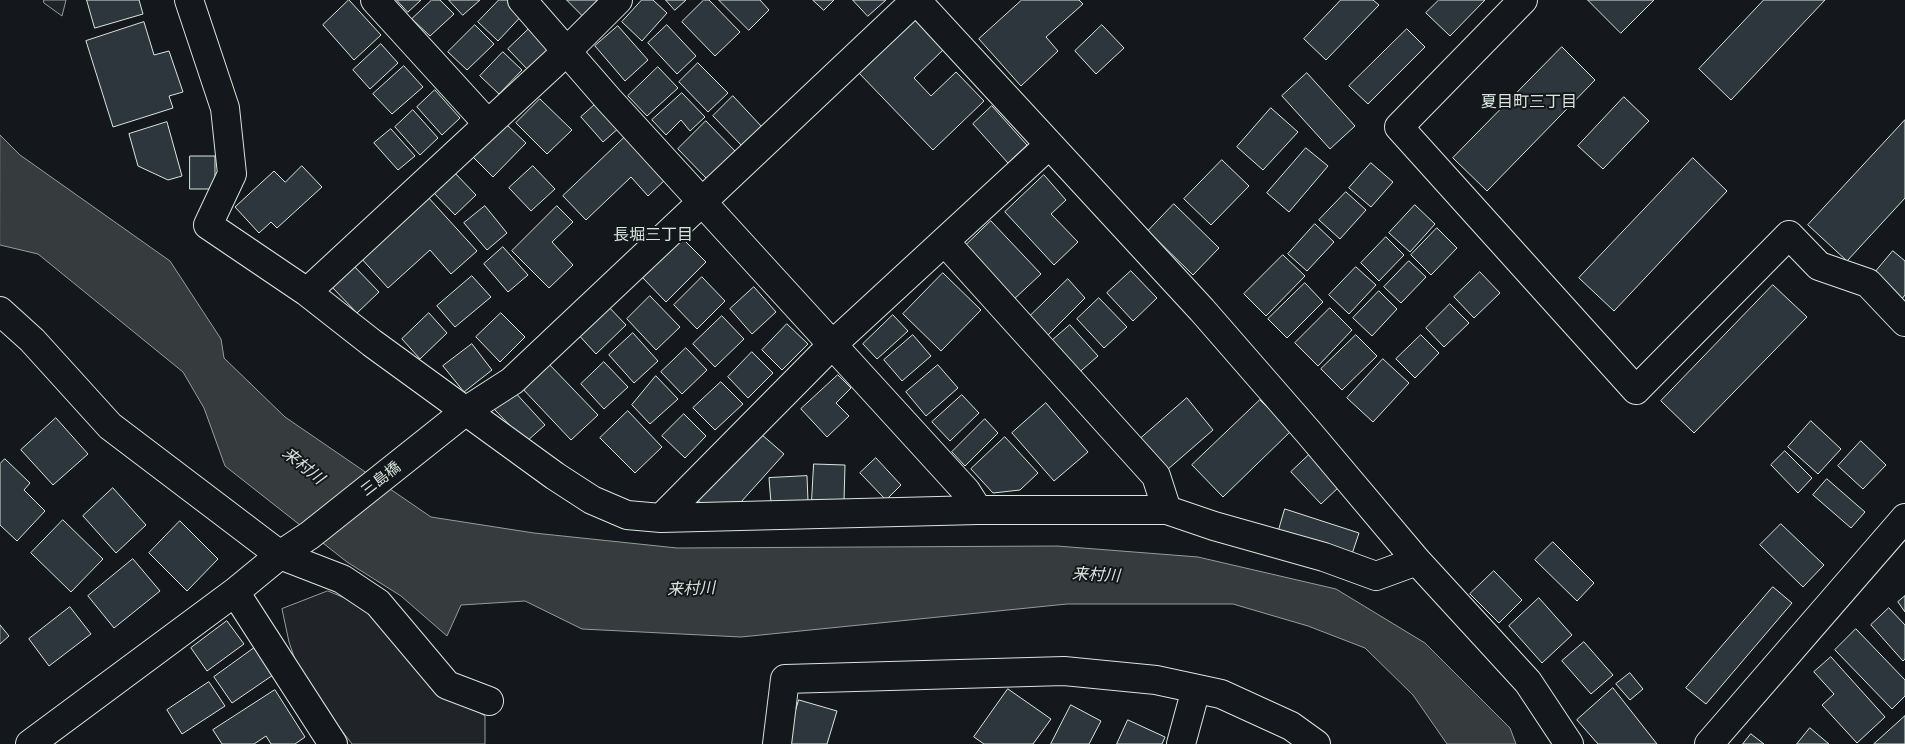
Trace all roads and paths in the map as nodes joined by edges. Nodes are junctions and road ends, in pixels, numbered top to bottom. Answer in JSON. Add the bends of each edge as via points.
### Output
{"nodes":[{"id":1,"x":189,"y":0,"type":"edge"},
{"id":2,"x":375,"y":0,"type":"edge"},
{"id":3,"x":522,"y":0,"type":"edge"},
{"id":4,"x":618,"y":0,"type":"edge"},
{"id":5,"x":1523,"y":0,"type":"edge"},
{"id":6,"x":567,"y":50,"type":"junction"},
{"id":7,"x":488,"y":124,"type":"junction"},
{"id":8,"x":1050,"y":145,"type":"junction"},
{"id":9,"x":704,"y":202,"type":"junction"},
{"id":10,"x":945,"y":242,"type":"junction"},
{"id":11,"x":307,"y":292,"type":"junction"},
{"id":12,"x":0,"y":312,"type":"edge"},
{"id":13,"x":1905,"y":322,"type":"edge"},
{"id":14,"x":833,"y":344,"type":"junction"},
{"id":15,"x":460,"y":417,"type":"junction"},
{"id":16,"x":978,"y":510,"type":"junction"},
{"id":17,"x":1166,"y":510,"type":"junction"},
{"id":18,"x":661,"y":518,"type":"junction"},
{"id":19,"x":1905,"y":518,"type":"edge"},
{"id":20,"x":280,"y":555,"type":"junction"},
{"id":21,"x":1417,"y":561,"type":"junction"},
{"id":22,"x":235,"y":592,"type":"junction"},
{"id":23,"x":1196,"y":689,"type":"junction"},
{"id":24,"x":489,"y":701,"type":"dead end"},
{"id":25,"x":30,"y":744,"type":"edge"},
{"id":26,"x":332,"y":744,"type":"edge"},
{"id":27,"x":777,"y":744,"type":"edge"},
{"id":28,"x":1181,"y":744,"type":"edge"},
{"id":29,"x":1316,"y":744,"type":"edge"},
{"id":30,"x":1569,"y":744,"type":"edge"},
{"id":31,"x":1709,"y":744,"type":"edge"}],
"edges":[{"from":1,"to":11,"type":"street","via":[[225,108],[232,174],[208,225]]},
{"from":2,"to":7,"type":"street"},
{"from":3,"to":6,"type":"street"},
{"from":4,"to":6,"type":"street"},
{"from":5,"to":13,"type":"street","via":[[1399,127],[1636,390],[1789,235],[1819,266],[1868,283]]},
{"from":6,"to":7,"type":"street"},
{"from":6,"to":9,"type":"street"},
{"from":7,"to":11,"type":"street"},
{"from":8,"to":9,"type":"street","name":"三島橋","via":[[916,0]]},
{"from":8,"to":10,"type":"street"},
{"from":8,"to":21,"type":"street","via":[[1202,310]]},
{"from":9,"to":14,"type":"street"},
{"from":9,"to":15,"type":"street","name":"三島橋","via":[[512,381]]},
{"from":10,"to":14,"type":"street"},
{"from":10,"to":17,"type":"street","via":[[1156,476]]},
{"from":11,"to":15,"type":"street"},
{"from":12,"to":20,"type":"street","via":[[32,340],[110,426]]},
{"from":14,"to":16,"type":"street","via":[[966,491]]},
{"from":14,"to":18,"type":"street"},
{"from":15,"to":18,"type":"street","via":[[592,500],[627,515]]},
{"from":15,"to":20,"type":"street","name":"三島橋"},
{"from":16,"to":17,"type":"street"},
{"from":16,"to":18,"type":"street"},
{"from":17,"to":21,"type":"street","via":[[1324,557],[1376,576]]},
{"from":19,"to":31,"type":"street"},
{"from":20,"to":22,"type":"street","name":"三島橋"},
{"from":20,"to":24,"type":"street","via":[[342,579],[378,603],[446,685]]},
{"from":21,"to":30,"type":"street","via":[[1528,682]]},
{"from":22,"to":25,"type":"street","name":"三島橋"},
{"from":22,"to":26,"type":"street"},
{"from":23,"to":27,"type":"street","via":[[1156,680],[1064,671],[785,679]]},
{"from":23,"to":28,"type":"street"},
{"from":23,"to":29,"type":"street","via":[[1221,694],[1291,726]]}]}
